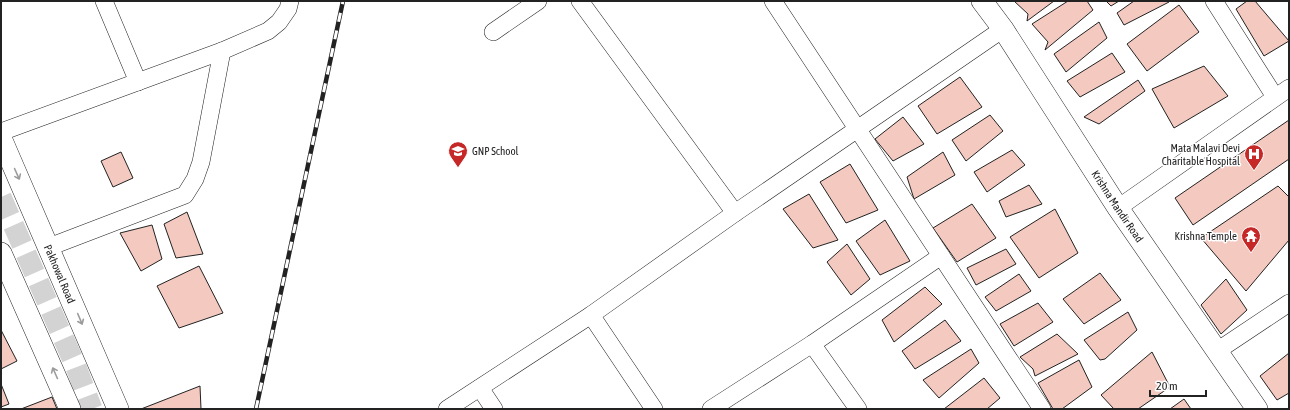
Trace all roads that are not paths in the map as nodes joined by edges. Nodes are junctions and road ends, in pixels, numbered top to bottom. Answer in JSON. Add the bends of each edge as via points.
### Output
{"nodes":[{"id":1,"x":104,"y":1,"type":"edge"},
{"id":2,"x":290,"y":1,"type":"edge"},
{"id":3,"x":538,"y":1,"type":"edge"},
{"id":4,"x":580,"y":1,"type":"edge"},
{"id":5,"x":773,"y":1,"type":"edge"},
{"id":6,"x":982,"y":1,"type":"edge"},
{"id":7,"x":1214,"y":1,"type":"edge"},
{"id":8,"x":1003,"y":29,"type":"junction"},
{"id":9,"x":493,"y":32,"type":"dead end"},
{"id":10,"x":222,"y":51,"type":"junction"},
{"id":11,"x":138,"y":82,"type":"junction"},
{"id":12,"x":1282,"y":93,"type":"edge"},
{"id":13,"x":857,"y":129,"type":"junction"},
{"id":14,"x":1,"y":132,"type":"edge"},
{"id":15,"x":1,"y":138,"type":"edge"},
{"id":16,"x":1118,"y":208,"type":"junction"},
{"id":17,"x":735,"y":213,"type":"junction"},
{"id":18,"x":49,"y":247,"type":"junction"},
{"id":19,"x":1,"y":253,"type":"edge"},
{"id":20,"x":941,"y":256,"type":"junction"},
{"id":21,"x":1289,"y":303,"type":"edge"},
{"id":22,"x":591,"y":315,"type":"junction"},
{"id":23,"x":812,"y":344,"type":"junction"},
{"id":24,"x":1217,"y":351,"type":"junction"},
{"id":25,"x":480,"y":388,"type":"junction"},
{"id":26,"x":70,"y":409,"type":"edge"},
{"id":27,"x":118,"y":409,"type":"edge"},
{"id":28,"x":447,"y":409,"type":"edge"},
{"id":29,"x":494,"y":409,"type":"edge"},
{"id":30,"x":654,"y":409,"type":"edge"},
{"id":31,"x":711,"y":409,"type":"edge"},
{"id":32,"x":858,"y":409,"type":"edge"},
{"id":33,"x":1042,"y":409,"type":"edge"},
{"id":34,"x":1257,"y":409,"type":"edge"}],
"edges":[{"from":1,"to":11,"type":"street"},
{"from":2,"to":10,"type":"street","via":[[280,22],[268,31]]},
{"from":3,"to":9,"type":"street"},
{"from":4,"to":17,"type":"street"},
{"from":5,"to":13,"type":"street"},
{"from":6,"to":8,"type":"street","name":"Krishna Mandir Road"},
{"from":7,"to":12,"type":"street"},
{"from":8,"to":13,"type":"street"},
{"from":8,"to":16,"type":"street","name":"Krishna Mandir Road"},
{"from":10,"to":11,"type":"street"},
{"from":10,"to":18,"type":"street","via":[[201,162],[185,195]]},
{"from":11,"to":14,"type":"street"},
{"from":12,"to":16,"type":"street"},
{"from":13,"to":17,"type":"street"},
{"from":13,"to":20,"type":"street"},
{"from":15,"to":18,"type":"street","name":"Pakhowal Road","one_way":true},
{"from":16,"to":24,"type":"street","name":"Krishna Mandir Road"},
{"from":17,"to":22,"type":"street"},
{"from":18,"to":27,"type":"street","name":"Pakhowal Road","one_way":true},
{"from":26,"to":19,"type":"street","one_way":true},
{"from":20,"to":23,"type":"street"},
{"from":20,"to":33,"type":"street"},
{"from":21,"to":24,"type":"street"},
{"from":22,"to":25,"type":"street"},
{"from":22,"to":30,"type":"street"},
{"from":23,"to":31,"type":"street"},
{"from":23,"to":32,"type":"street"},
{"from":24,"to":34,"type":"street","name":"Krishna Mandir Road"},
{"from":25,"to":28,"type":"street"},
{"from":25,"to":29,"type":"street"}]}
